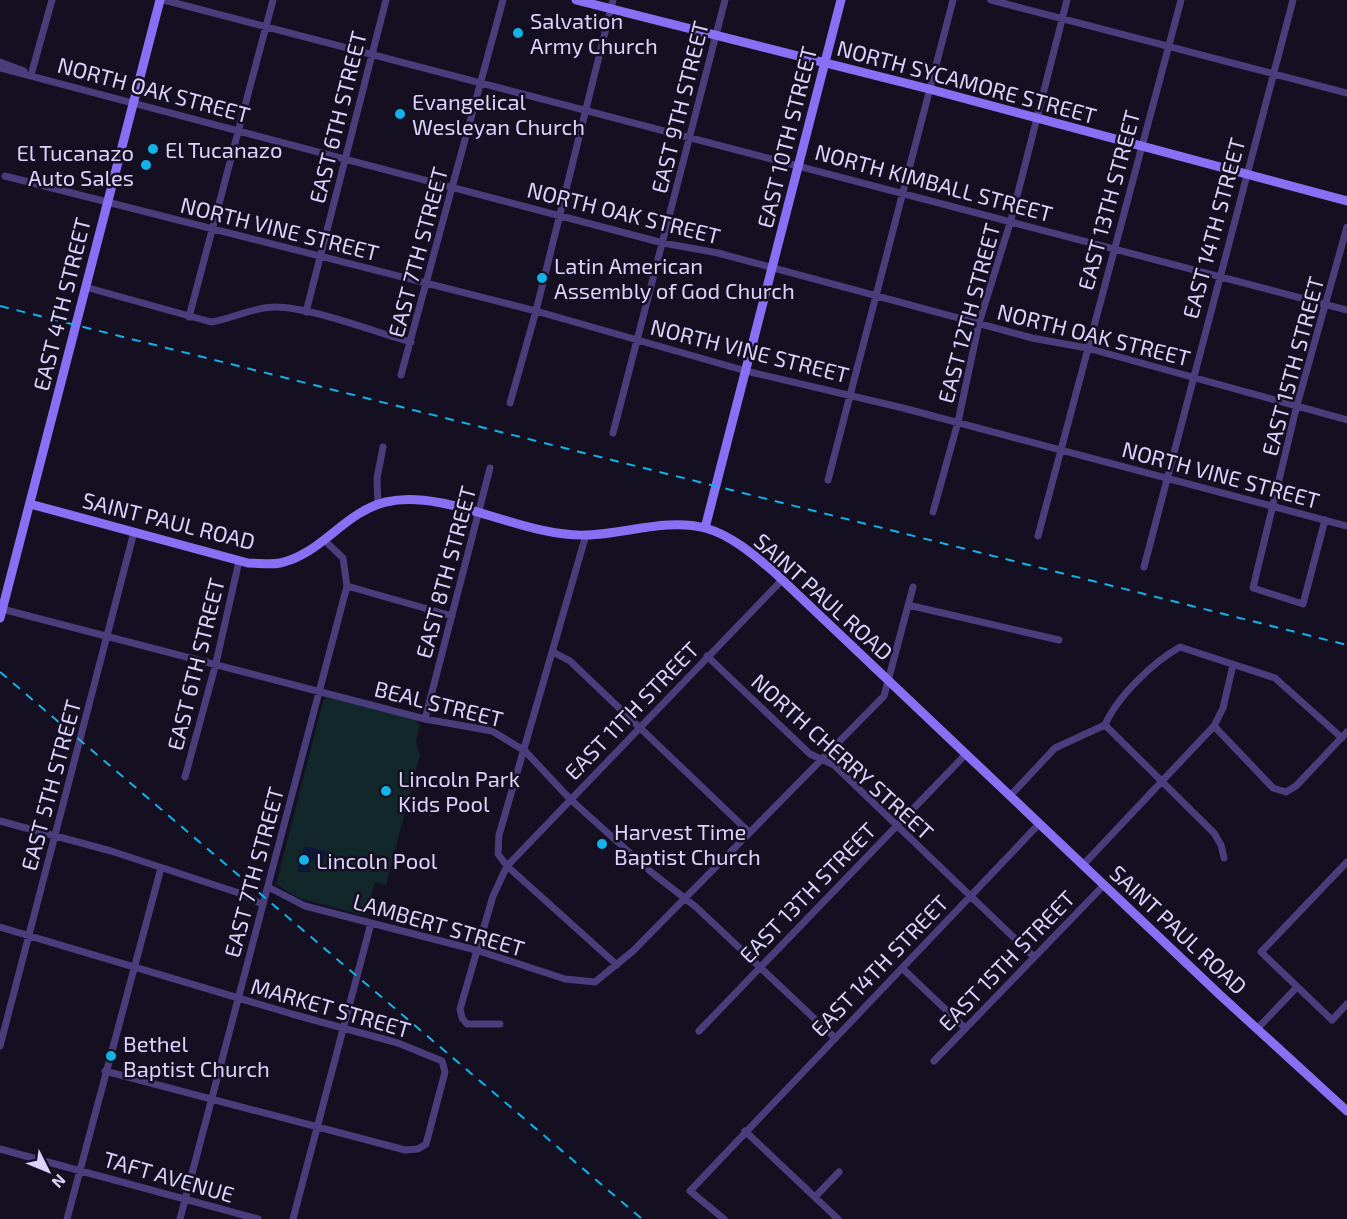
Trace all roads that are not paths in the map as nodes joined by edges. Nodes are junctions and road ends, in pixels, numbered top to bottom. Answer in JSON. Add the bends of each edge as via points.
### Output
{"nodes":[{"id":1,"x":52,"y":0,"type":"edge"},
{"id":2,"x":162,"y":0,"type":"edge"},
{"id":3,"x":273,"y":0,"type":"edge"},
{"id":4,"x":386,"y":0,"type":"edge"},
{"id":5,"x":503,"y":0,"type":"edge"},
{"id":6,"x":576,"y":0,"type":"edge"},
{"id":7,"x":726,"y":0,"type":"edge"},
{"id":8,"x":841,"y":0,"type":"edge"},
{"id":9,"x":953,"y":0,"type":"edge"},
{"id":10,"x":991,"y":0,"type":"edge"},
{"id":11,"x":1067,"y":0,"type":"edge"},
{"id":12,"x":1181,"y":0,"type":"edge"},
{"id":13,"x":1293,"y":0,"type":"edge"},
{"id":14,"x":612,"y":5,"type":"edge"},
{"id":15,"x":1062,"y":19,"type":"junction"},
{"id":16,"x":266,"y":26,"type":"junction"},
{"id":17,"x":716,"y":37,"type":"junction"},
{"id":18,"x":1168,"y":46,"type":"junction"},
{"id":19,"x":372,"y":53,"type":"junction"},
{"id":20,"x":0,"y":62,"type":"edge"},
{"id":21,"x":824,"y":63,"type":"junction"},
{"id":22,"x":0,"y":68,"type":"edge"},
{"id":23,"x":1273,"y":74,"type":"junction"},
{"id":24,"x":31,"y":75,"type":"junction"},
{"id":25,"x":481,"y":82,"type":"junction"},
{"id":26,"x":929,"y":89,"type":"junction"},
{"id":27,"x":1347,"y":93,"type":"edge"},
{"id":28,"x":134,"y":103,"type":"junction"},
{"id":29,"x":585,"y":109,"type":"junction"},
{"id":30,"x":1036,"y":119,"type":"junction"},
{"id":31,"x":239,"y":130,"type":"junction"},
{"id":32,"x":690,"y":136,"type":"junction"},
{"id":33,"x":1140,"y":147,"type":"junction"},
{"id":34,"x":345,"y":159,"type":"junction"},
{"id":35,"x":801,"y":165,"type":"junction"},
{"id":36,"x":1245,"y":174,"type":"junction"},
{"id":37,"x":5,"y":176,"type":"dead end"},
{"id":38,"x":454,"y":188,"type":"junction"},
{"id":39,"x":903,"y":192,"type":"junction"},
{"id":40,"x":1347,"y":201,"type":"edge"},
{"id":41,"x":107,"y":202,"type":"junction"},
{"id":42,"x":559,"y":216,"type":"junction"},
{"id":43,"x":1011,"y":220,"type":"junction"},
{"id":44,"x":1347,"y":228,"type":"edge"},
{"id":45,"x":213,"y":229,"type":"junction"},
{"id":46,"x":663,"y":243,"type":"junction"},
{"id":47,"x":1115,"y":248,"type":"junction"},
{"id":48,"x":320,"y":257,"type":"junction"},
{"id":49,"x":772,"y":267,"type":"junction"},
{"id":50,"x":1219,"y":276,"type":"junction"},
{"id":51,"x":427,"y":284,"type":"junction"},
{"id":52,"x":85,"y":287,"type":"junction"},
{"id":53,"x":875,"y":294,"type":"junction"},
{"id":54,"x":1327,"y":304,"type":"junction"},
{"id":55,"x":1347,"y":310,"type":"edge"},
{"id":56,"x":536,"y":311,"type":"junction"},
{"id":57,"x":306,"y":312,"type":"junction"},
{"id":58,"x":189,"y":317,"type":"junction"},
{"id":59,"x":979,"y":323,"type":"junction"},
{"id":60,"x":638,"y":340,"type":"junction"},
{"id":61,"x":411,"y":342,"type":"junction"},
{"id":62,"x":1088,"y":348,"type":"junction"},
{"id":63,"x":746,"y":371,"type":"junction"},
{"id":64,"x":401,"y":375,"type":"dead end"},
{"id":65,"x":1193,"y":377,"type":"junction"},
{"id":66,"x":851,"y":395,"type":"junction"},
{"id":67,"x":510,"y":403,"type":"dead end"},
{"id":68,"x":1297,"y":405,"type":"junction"},
{"id":69,"x":1347,"y":420,"type":"edge"},
{"id":70,"x":958,"y":422,"type":"junction"},
{"id":71,"x":613,"y":433,"type":"dead end"},
{"id":72,"x":383,"y":447,"type":"dead end"},
{"id":73,"x":1060,"y":450,"type":"junction"},
{"id":74,"x":490,"y":468,"type":"dead end"},
{"id":75,"x":1167,"y":478,"type":"junction"},
{"id":76,"x":828,"y":480,"type":"dead end"},
{"id":77,"x":30,"y":504,"type":"junction"},
{"id":78,"x":378,"y":505,"type":"junction"},
{"id":79,"x":1274,"y":507,"type":"junction"},
{"id":80,"x":933,"y":512,"type":"dead end"},
{"id":81,"x":479,"y":514,"type":"junction"},
{"id":82,"x":1325,"y":520,"type":"junction"},
{"id":83,"x":1347,"y":526,"type":"edge"},
{"id":84,"x":705,"y":528,"type":"junction"},
{"id":85,"x":134,"y":532,"type":"junction"},
{"id":86,"x":586,"y":536,"type":"junction"},
{"id":87,"x":1038,"y":536,"type":"dead end"},
{"id":88,"x":325,"y":541,"type":"junction"},
{"id":89,"x":239,"y":561,"type":"junction"},
{"id":90,"x":1144,"y":567,"type":"dead end"},
{"id":91,"x":782,"y":580,"type":"junction"},
{"id":92,"x":347,"y":586,"type":"junction"},
{"id":93,"x":913,"y":587,"type":"dead end"},
{"id":94,"x":908,"y":605,"type":"junction"},
{"id":95,"x":1,"y":613,"type":"edge"},
{"id":96,"x":452,"y":616,"type":"junction"},
{"id":97,"x":108,"y":634,"type":"junction"},
{"id":98,"x":1059,"y":640,"type":"dead end"},
{"id":99,"x":553,"y":652,"type":"junction"},
{"id":100,"x":707,"y":656,"type":"junction"},
{"id":101,"x":216,"y":663,"type":"junction"},
{"id":102,"x":1233,"y":665,"type":"junction"},
{"id":103,"x":889,"y":681,"type":"junction"},
{"id":104,"x":320,"y":690,"type":"junction"},
{"id":105,"x":425,"y":719,"type":"junction"},
{"id":106,"x":1106,"y":726,"type":"junction"},
{"id":107,"x":1214,"y":726,"type":"junction"},
{"id":108,"x":639,"y":727,"type":"junction"},
{"id":109,"x":1344,"y":735,"type":"edge"},
{"id":110,"x":525,"y":751,"type":"junction"},
{"id":111,"x":966,"y":754,"type":"junction"},
{"id":112,"x":822,"y":758,"type":"junction"},
{"id":113,"x":185,"y":777,"type":"dead end"},
{"id":114,"x":1162,"y":781,"type":"junction"},
{"id":115,"x":1010,"y":796,"type":"junction"},
{"id":116,"x":570,"y":799,"type":"junction"},
{"id":117,"x":0,"y":821,"type":"edge"},
{"id":118,"x":1039,"y":824,"type":"junction"},
{"id":119,"x":896,"y":826,"type":"junction"},
{"id":120,"x":749,"y":832,"type":"junction"},
{"id":121,"x":55,"y":836,"type":"junction"},
{"id":122,"x":1224,"y":858,"type":"dead end"},
{"id":123,"x":1347,"y":862,"type":"edge"},
{"id":124,"x":1083,"y":865,"type":"junction"},
{"id":125,"x":507,"y":867,"type":"junction"},
{"id":126,"x":161,"y":868,"type":"junction"},
{"id":127,"x":1104,"y":885,"type":"junction"},
{"id":128,"x":268,"y":887,"type":"junction"},
{"id":129,"x":970,"y":896,"type":"junction"},
{"id":130,"x":684,"y":898,"type":"junction"},
{"id":131,"x":263,"y":905,"type":"junction"},
{"id":132,"x":371,"y":923,"type":"junction"},
{"id":133,"x":0,"y":927,"type":"edge"},
{"id":134,"x":29,"y":935,"type":"junction"},
{"id":135,"x":476,"y":950,"type":"junction"},
{"id":136,"x":1034,"y":957,"type":"junction"},
{"id":137,"x":617,"y":965,"type":"junction"},
{"id":138,"x":134,"y":967,"type":"junction"},
{"id":139,"x":759,"y":967,"type":"junction"},
{"id":140,"x":902,"y":968,"type":"junction"},
{"id":141,"x":1298,"y":987,"type":"junction"},
{"id":142,"x":238,"y":999,"type":"junction"},
{"id":143,"x":1347,"y":1004,"type":"edge"},
{"id":144,"x":500,"y":1024,"type":"dead end"},
{"id":145,"x":343,"y":1027,"type":"junction"},
{"id":146,"x":965,"y":1028,"type":"junction"},
{"id":147,"x":1257,"y":1029,"type":"junction"},
{"id":148,"x":699,"y":1031,"type":"dead end"},
{"id":149,"x":834,"y":1037,"type":"junction"},
{"id":150,"x":0,"y":1046,"type":"edge"},
{"id":151,"x":934,"y":1061,"type":"dead end"},
{"id":152,"x":105,"y":1071,"type":"junction"},
{"id":153,"x":212,"y":1099,"type":"junction"},
{"id":154,"x":1347,"y":1111,"type":"edge"},
{"id":155,"x":318,"y":1128,"type":"junction"},
{"id":156,"x":745,"y":1131,"type":"junction"},
{"id":157,"x":0,"y":1149,"type":"edge"},
{"id":158,"x":80,"y":1170,"type":"junction"},
{"id":159,"x":839,"y":1172,"type":"dead end"},
{"id":160,"x":815,"y":1197,"type":"junction"},
{"id":161,"x":185,"y":1199,"type":"junction"},
{"id":162,"x":68,"y":1219,"type":"edge"},
{"id":163,"x":180,"y":1219,"type":"edge"},
{"id":164,"x":258,"y":1219,"type":"edge"},
{"id":165,"x":293,"y":1219,"type":"edge"},
{"id":166,"x":724,"y":1219,"type":"edge"},
{"id":167,"x":838,"y":1219,"type":"edge"}],
"edges":[{"from":1,"to":24,"type":"street"},
{"from":2,"to":16,"type":"street","name":"NORTH KIMBALL STREET"},
{"from":2,"to":28,"type":"main road","name":"EAST 4TH STREET"},
{"from":3,"to":16,"type":"street"},
{"from":4,"to":19,"type":"street","name":"EAST 6TH STREET"},
{"from":5,"to":25,"type":"street","name":"EAST 7TH STREET"},
{"from":6,"to":14,"type":"main road","name":"NORTH SYCAMORE STREET"},
{"from":7,"to":17,"type":"street","name":"EAST 9TH STREET"},
{"from":8,"to":21,"type":"main road","name":"EAST 10TH STREET"},
{"from":9,"to":26,"type":"street"},
{"from":10,"to":15,"type":"street"},
{"from":11,"to":15,"type":"street","name":"EAST 12TH STREET"},
{"from":12,"to":18,"type":"street","name":"EAST 13TH STREET"},
{"from":13,"to":23,"type":"street","name":"EAST 14TH STREET"},
{"from":14,"to":17,"type":"main road","name":"NORTH SYCAMORE STREET"},
{"from":14,"to":29,"type":"street"},
{"from":15,"to":18,"type":"street"},
{"from":15,"to":30,"type":"street","name":"EAST 12TH STREET"},
{"from":16,"to":19,"type":"street","name":"NORTH KIMBALL STREET"},
{"from":16,"to":31,"type":"street"},
{"from":17,"to":21,"type":"main road","name":"NORTH SYCAMORE STREET"},
{"from":17,"to":32,"type":"street","name":"EAST 9TH STREET"},
{"from":18,"to":23,"type":"street"},
{"from":18,"to":33,"type":"street","name":"EAST 13TH STREET"},
{"from":19,"to":25,"type":"street","name":"NORTH KIMBALL STREET"},
{"from":19,"to":34,"type":"street","name":"EAST 6TH STREET"},
{"from":20,"to":24,"type":"street","name":"NORTH OAK STREET"},
{"from":21,"to":26,"type":"main road","name":"NORTH SYCAMORE STREET"},
{"from":21,"to":35,"type":"main road","name":"EAST 10TH STREET"},
{"from":22,"to":24,"type":"street","name":"NORTH OAK STREET"},
{"from":23,"to":27,"type":"street"},
{"from":23,"to":36,"type":"street","name":"EAST 14TH STREET"},
{"from":24,"to":28,"type":"street","name":"NORTH OAK STREET"},
{"from":25,"to":29,"type":"street","name":"NORTH KIMBALL STREET"},
{"from":25,"to":38,"type":"street","name":"EAST 7TH STREET"},
{"from":26,"to":30,"type":"main road","name":"NORTH SYCAMORE STREET"},
{"from":26,"to":39,"type":"street"},
{"from":28,"to":31,"type":"street","name":"NORTH OAK STREET"},
{"from":28,"to":41,"type":"main road","name":"EAST 4TH STREET"},
{"from":29,"to":32,"type":"street","name":"NORTH KIMBALL STREET"},
{"from":29,"to":42,"type":"street"},
{"from":30,"to":33,"type":"main road","name":"NORTH SYCAMORE STREET"},
{"from":30,"to":43,"type":"street","name":"EAST 12TH STREET"},
{"from":31,"to":34,"type":"street","name":"NORTH OAK STREET"},
{"from":31,"to":45,"type":"street"},
{"from":32,"to":35,"type":"street","name":"NORTH KIMBALL STREET"},
{"from":32,"to":46,"type":"street","name":"EAST 9TH STREET"},
{"from":33,"to":36,"type":"main road","name":"NORTH SYCAMORE STREET"},
{"from":33,"to":47,"type":"street","name":"EAST 13TH STREET"},
{"from":34,"to":38,"type":"street","name":"NORTH OAK STREET"},
{"from":34,"to":48,"type":"street","name":"EAST 6TH STREET"},
{"from":35,"to":39,"type":"street","name":"NORTH KIMBALL STREET"},
{"from":35,"to":49,"type":"main road","name":"EAST 10TH STREET"},
{"from":36,"to":40,"type":"main road","name":"NORTH SYCAMORE STREET"},
{"from":36,"to":50,"type":"street","name":"EAST 14TH STREET"},
{"from":37,"to":41,"type":"street","name":"NORTH VINE STREET"},
{"from":38,"to":42,"type":"street","name":"NORTH OAK STREET"},
{"from":38,"to":51,"type":"street","name":"EAST 7TH STREET"},
{"from":39,"to":43,"type":"street","name":"NORTH KIMBALL STREET"},
{"from":39,"to":53,"type":"street"},
{"from":41,"to":45,"type":"street","name":"NORTH VINE STREET"},
{"from":41,"to":52,"type":"main road","name":"EAST 4TH STREET"},
{"from":42,"to":46,"type":"street","name":"NORTH OAK STREET"},
{"from":42,"to":56,"type":"street"},
{"from":43,"to":47,"type":"street","name":"NORTH KIMBALL STREET"},
{"from":43,"to":59,"type":"street","name":"EAST 12TH STREET"},
{"from":44,"to":54,"type":"street","name":"EAST 15TH STREET"},
{"from":45,"to":48,"type":"street","name":"NORTH VINE STREET"},
{"from":45,"to":58,"type":"street"},
{"from":46,"to":49,"type":"street","name":"NORTH OAK STREET"},
{"from":46,"to":60,"type":"street","name":"EAST 9TH STREET"},
{"from":47,"to":50,"type":"street","name":"NORTH KIMBALL STREET"},
{"from":47,"to":62,"type":"street","name":"EAST 13TH STREET"},
{"from":48,"to":51,"type":"street","name":"NORTH VINE STREET"},
{"from":48,"to":57,"type":"street","name":"EAST 6TH STREET"},
{"from":49,"to":53,"type":"street","name":"NORTH OAK STREET"},
{"from":49,"to":63,"type":"main road","name":"EAST 10TH STREET"},
{"from":50,"to":54,"type":"street","name":"NORTH KIMBALL STREET"},
{"from":50,"to":65,"type":"street","name":"EAST 14TH STREET"},
{"from":51,"to":56,"type":"street","name":"NORTH VINE STREET"},
{"from":51,"to":61,"type":"street","name":"EAST 7TH STREET"},
{"from":52,"to":58,"type":"street"},
{"from":52,"to":77,"type":"main road","name":"EAST 4TH STREET"},
{"from":53,"to":59,"type":"street","name":"NORTH OAK STREET"},
{"from":53,"to":66,"type":"street"},
{"from":54,"to":55,"type":"street","name":"NORTH KIMBALL STREET"},
{"from":54,"to":68,"type":"street","name":"EAST 15TH STREET"},
{"from":56,"to":60,"type":"street","name":"NORTH VINE STREET"},
{"from":56,"to":67,"type":"street"},
{"from":57,"to":58,"type":"street","via":[[276,307],[211,322]]},
{"from":57,"to":61,"type":"street"},
{"from":59,"to":62,"type":"street","name":"NORTH OAK STREET"},
{"from":59,"to":70,"type":"street","name":"EAST 12TH STREET"},
{"from":60,"to":63,"type":"street","name":"NORTH VINE STREET"},
{"from":60,"to":71,"type":"street","name":"EAST 9TH STREET"},
{"from":61,"to":64,"type":"street","name":"EAST 7TH STREET"},
{"from":62,"to":65,"type":"street","name":"NORTH OAK STREET"},
{"from":62,"to":73,"type":"street","name":"EAST 13TH STREET"},
{"from":63,"to":66,"type":"street","name":"NORTH VINE STREET"},
{"from":63,"to":84,"type":"main road","name":"EAST 10TH STREET"},
{"from":65,"to":68,"type":"street","name":"NORTH OAK STREET"},
{"from":65,"to":75,"type":"street","name":"EAST 14TH STREET"},
{"from":66,"to":70,"type":"street","name":"NORTH VINE STREET"},
{"from":66,"to":76,"type":"street"},
{"from":68,"to":69,"type":"street","name":"NORTH OAK STREET"},
{"from":68,"to":79,"type":"street","name":"EAST 15TH STREET"},
{"from":70,"to":73,"type":"street","name":"NORTH VINE STREET"},
{"from":70,"to":80,"type":"street","name":"EAST 12TH STREET"},
{"from":72,"to":78,"type":"street","via":[[377,478]]},
{"from":73,"to":75,"type":"street","name":"NORTH VINE STREET"},
{"from":73,"to":87,"type":"street","name":"EAST 13TH STREET"},
{"from":74,"to":81,"type":"street","name":"EAST 8TH STREET"},
{"from":75,"to":79,"type":"street","name":"NORTH VINE STREET"},
{"from":75,"to":90,"type":"street","name":"EAST 14TH STREET"},
{"from":77,"to":85,"type":"main road","name":"SAINT PAUL ROAD"},
{"from":77,"to":95,"type":"main road","name":"EAST 4TH STREET"},
{"from":78,"to":81,"type":"main road","name":"SAINT PAUL ROAD","via":[[406,499]]},
{"from":78,"to":88,"type":"main road","name":"SAINT PAUL ROAD","via":[[364,510]]},
{"from":79,"to":82,"type":"street","name":"NORTH VINE STREET"},
{"from":79,"to":82,"type":"street","name":"EAST 15TH STREET","via":[[1253,588],[1303,604]]},
{"from":81,"to":86,"type":"main road","name":"SAINT PAUL ROAD","via":[[537,529]]},
{"from":81,"to":96,"type":"street","name":"EAST 8TH STREET"},
{"from":82,"to":83,"type":"street","name":"NORTH VINE STREET"},
{"from":84,"to":86,"type":"main road","name":"SAINT PAUL ROAD","via":[[673,526]]},
{"from":84,"to":91,"type":"main road","name":"SAINT PAUL ROAD","via":[[748,550]]},
{"from":85,"to":89,"type":"main road","name":"SAINT PAUL ROAD"},
{"from":85,"to":97,"type":"street","name":"EAST 5TH STREET"},
{"from":86,"to":99,"type":"street"},
{"from":88,"to":89,"type":"main road","name":"SAINT PAUL ROAD","via":[[304,555],[278,563]]},
{"from":88,"to":92,"type":"street","name":"EAST 7TH STREET","via":[[343,558]]},
{"from":89,"to":101,"type":"street","name":"EAST 6TH STREET"},
{"from":91,"to":100,"type":"street","name":"EAST 11TH STREET"},
{"from":91,"to":103,"type":"main road","name":"SAINT PAUL ROAD"},
{"from":92,"to":96,"type":"street"},
{"from":92,"to":104,"type":"street","name":"EAST 7TH STREET"},
{"from":93,"to":94,"type":"street"},
{"from":94,"to":98,"type":"street"},
{"from":94,"to":103,"type":"street"},
{"from":95,"to":97,"type":"street","name":"BEAL STREET"},
{"from":96,"to":105,"type":"street","name":"EAST 8TH STREET"},
{"from":97,"to":101,"type":"street","name":"BEAL STREET"},
{"from":97,"to":121,"type":"street","name":"EAST 5TH STREET"},
{"from":99,"to":108,"type":"street","via":[[570,661]]},
{"from":99,"to":110,"type":"street"},
{"from":100,"to":108,"type":"street","name":"EAST 11TH STREET"},
{"from":100,"to":112,"type":"street","name":"NORTH CHERRY STREET","via":[[810,754]]},
{"from":101,"to":104,"type":"street","name":"BEAL STREET"},
{"from":101,"to":113,"type":"street","name":"EAST 6TH STREET"},
{"from":102,"to":106,"type":"street","via":[[1180,647],[1161,658],[1111,711]]},
{"from":102,"to":107,"type":"street","via":[[1223,708]]},
{"from":102,"to":109,"type":"street","via":[[1275,678]]},
{"from":103,"to":111,"type":"main road","name":"SAINT PAUL ROAD"},
{"from":103,"to":112,"type":"street","via":[[884,696]]},
{"from":104,"to":105,"type":"street","name":"BEAL STREET"},
{"from":104,"to":128,"type":"street","name":"EAST 7TH STREET"},
{"from":105,"to":110,"type":"street","name":"BEAL STREET","via":[[492,731]]},
{"from":106,"to":114,"type":"street"},
{"from":106,"to":115,"type":"street","via":[[1055,748]]},
{"from":107,"to":109,"type":"street","via":[[1273,788],[1286,792]]},
{"from":107,"to":114,"type":"street"},
{"from":108,"to":116,"type":"street","name":"EAST 11TH STREET"},
{"from":108,"to":120,"type":"street"},
{"from":110,"to":116,"type":"street","name":"BEAL STREET"},
{"from":110,"to":125,"type":"street","via":[[499,835],[498,854]]},
{"from":111,"to":115,"type":"main road","name":"SAINT PAUL ROAD"},
{"from":111,"to":119,"type":"street","name":"EAST 13TH STREET"},
{"from":112,"to":119,"type":"street","name":"NORTH CHERRY STREET"},
{"from":112,"to":120,"type":"street"},
{"from":114,"to":122,"type":"street","via":[[1214,833]]},
{"from":114,"to":124,"type":"street"},
{"from":115,"to":118,"type":"main road","name":"SAINT PAUL ROAD"},
{"from":116,"to":125,"type":"street","name":"EAST 11TH STREET"},
{"from":116,"to":130,"type":"street","name":"BEAL STREET"},
{"from":117,"to":121,"type":"street"},
{"from":118,"to":124,"type":"main road","name":"SAINT PAUL ROAD"},
{"from":118,"to":129,"type":"street","name":"EAST 14TH STREET"},
{"from":119,"to":129,"type":"street","name":"NORTH CHERRY STREET"},
{"from":119,"to":139,"type":"street","name":"EAST 13TH STREET"},
{"from":120,"to":130,"type":"street"},
{"from":121,"to":126,"type":"street"},
{"from":121,"to":134,"type":"street","name":"EAST 5TH STREET"},
{"from":123,"to":141,"type":"street","via":[[1261,952]]},
{"from":124,"to":127,"type":"main road","name":"SAINT PAUL ROAD"},
{"from":125,"to":135,"type":"street"},
{"from":125,"to":137,"type":"street"},
{"from":126,"to":131,"type":"street","via":[[245,895]]},
{"from":126,"to":138,"type":"street"},
{"from":127,"to":136,"type":"street","name":"EAST 15TH STREET"},
{"from":127,"to":147,"type":"main road","name":"SAINT PAUL ROAD"},
{"from":128,"to":131,"type":"street","name":"EAST 7TH STREET"},
{"from":128,"to":132,"type":"street","name":"LAMBERT STREET","via":[[305,906]]},
{"from":129,"to":136,"type":"street","name":"NORTH CHERRY STREET"},
{"from":129,"to":140,"type":"street","name":"EAST 14TH STREET"},
{"from":130,"to":137,"type":"street"},
{"from":130,"to":139,"type":"street","name":"BEAL STREET"},
{"from":131,"to":142,"type":"street","name":"EAST 7TH STREET"},
{"from":132,"to":135,"type":"street","name":"LAMBERT STREET"},
{"from":132,"to":145,"type":"street"},
{"from":133,"to":134,"type":"street","name":"MARKET STREET"},
{"from":134,"to":138,"type":"street","name":"MARKET STREET"},
{"from":134,"to":150,"type":"street","name":"EAST 5TH STREET"},
{"from":135,"to":137,"type":"street","name":"LAMBERT STREET","via":[[565,980],[595,982]]},
{"from":135,"to":144,"type":"street","via":[[460,1009],[462,1018],[467,1024]]},
{"from":136,"to":146,"type":"street","name":"EAST 15TH STREET"},
{"from":138,"to":142,"type":"street","name":"MARKET STREET"},
{"from":138,"to":152,"type":"street"},
{"from":139,"to":148,"type":"street","name":"EAST 13TH STREET"},
{"from":139,"to":149,"type":"street","name":"BEAL STREET"},
{"from":140,"to":146,"type":"street"},
{"from":140,"to":149,"type":"street","name":"EAST 14TH STREET"},
{"from":141,"to":143,"type":"street","via":[[1332,1020]]},
{"from":141,"to":147,"type":"street"},
{"from":142,"to":145,"type":"street","name":"MARKET STREET"},
{"from":142,"to":153,"type":"street","name":"EAST 7TH STREET"},
{"from":145,"to":155,"type":"street"},
{"from":145,"to":155,"type":"street","name":"MARKET STREET","via":[[442,1061],[445,1072],[426,1144],[418,1149],[405,1150]]},
{"from":146,"to":151,"type":"street","name":"EAST 15TH STREET"},
{"from":147,"to":154,"type":"main road","name":"SAINT PAUL ROAD"},
{"from":149,"to":156,"type":"street","name":"EAST 14TH STREET"},
{"from":152,"to":153,"type":"street"},
{"from":152,"to":158,"type":"street"},
{"from":153,"to":155,"type":"street"},
{"from":153,"to":161,"type":"street","name":"EAST 7TH STREET"},
{"from":155,"to":165,"type":"street"},
{"from":156,"to":160,"type":"street"},
{"from":156,"to":166,"type":"street","name":"EAST 14TH STREET","via":[[690,1191]]},
{"from":157,"to":158,"type":"street","name":"TAFT AVENUE"},
{"from":158,"to":161,"type":"street","name":"TAFT AVENUE"},
{"from":158,"to":162,"type":"street"},
{"from":159,"to":160,"type":"street"},
{"from":160,"to":167,"type":"street"},
{"from":161,"to":163,"type":"street","name":"EAST 7TH STREET"},
{"from":161,"to":164,"type":"street","name":"TAFT AVENUE"}]}
